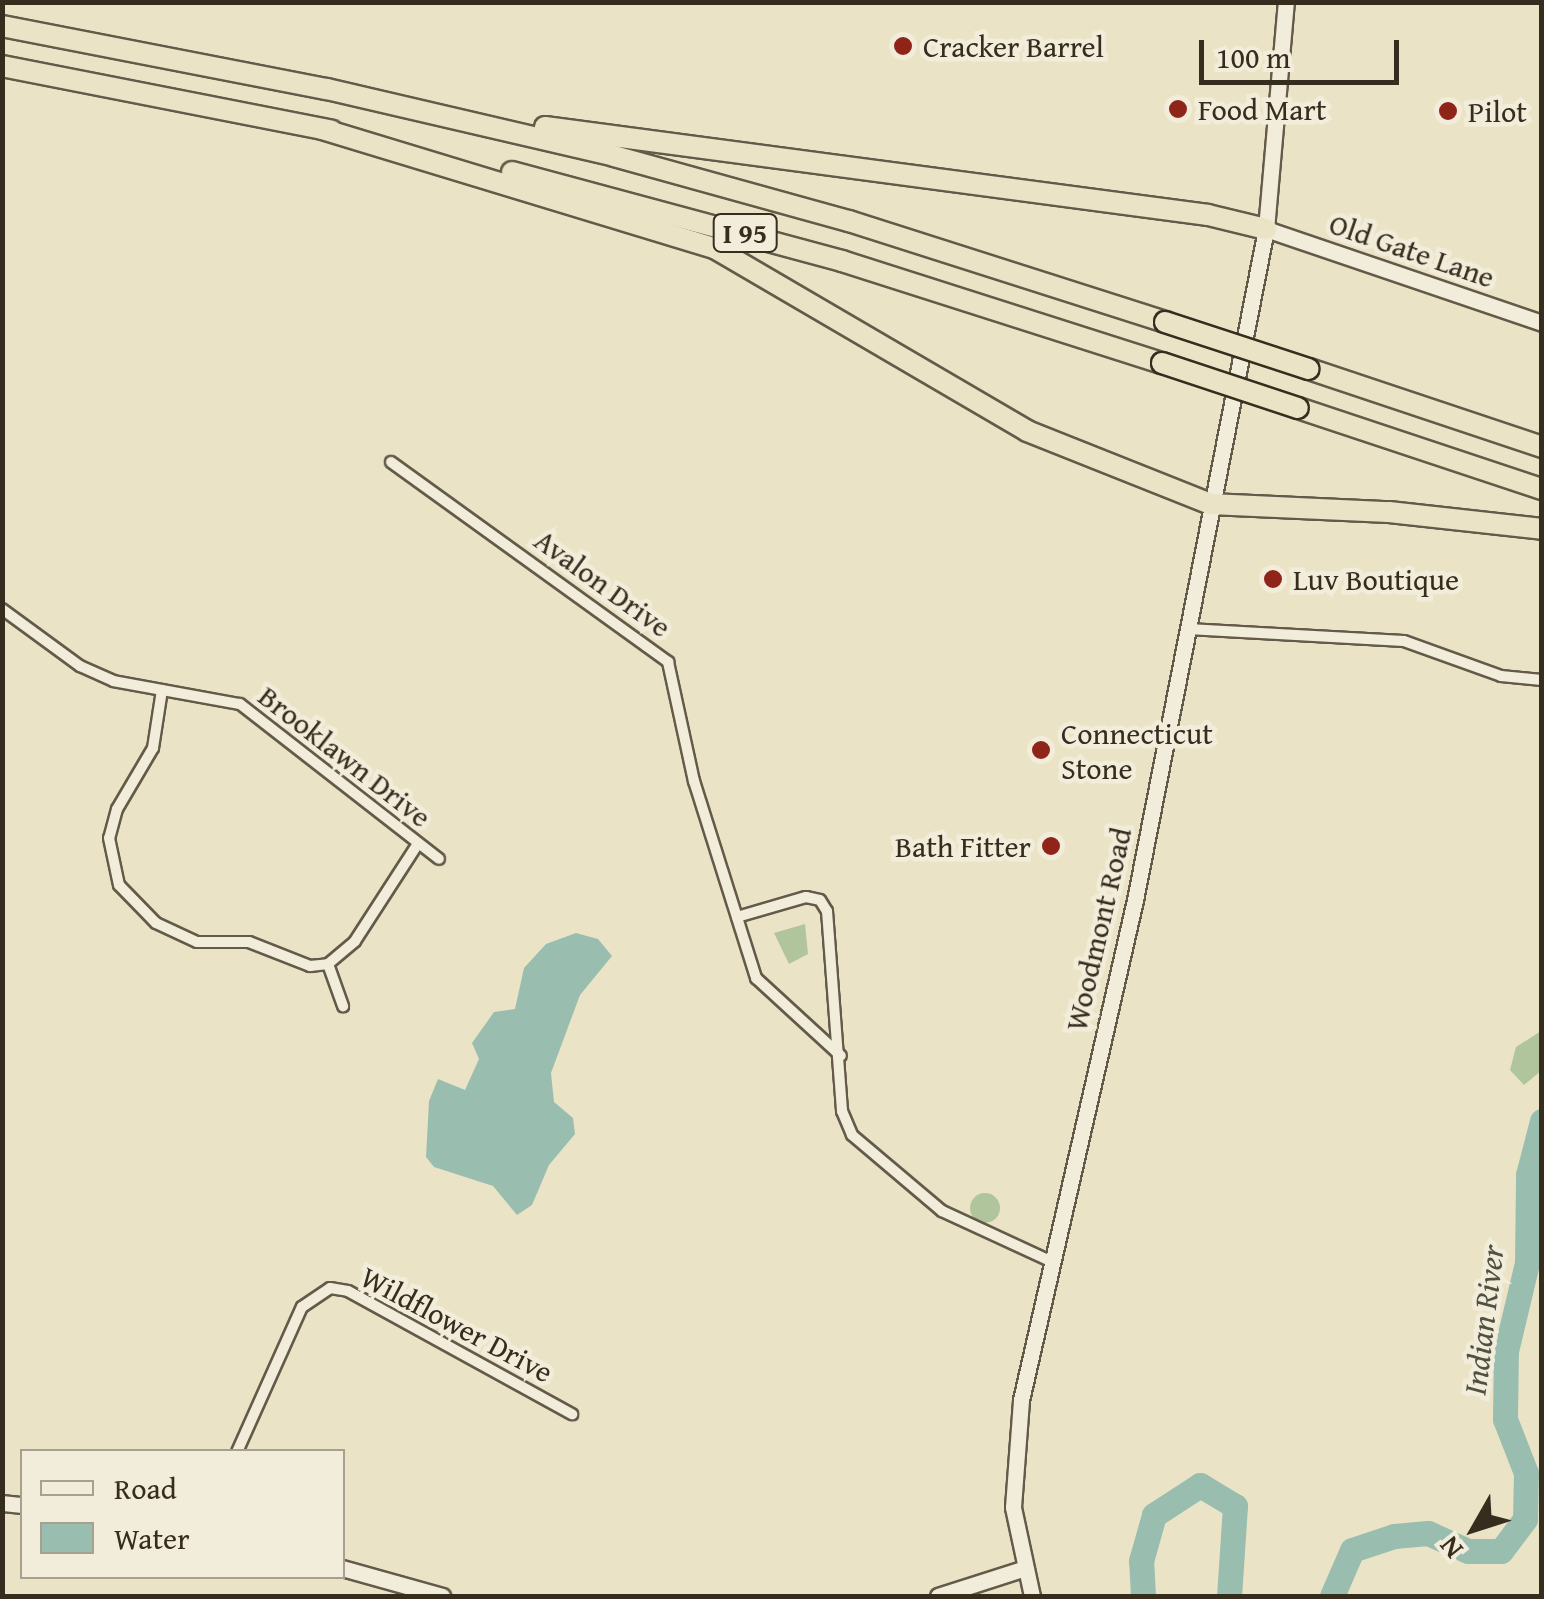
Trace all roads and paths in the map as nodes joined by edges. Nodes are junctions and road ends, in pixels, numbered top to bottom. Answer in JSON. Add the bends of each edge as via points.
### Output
{"nodes":[{"id":1,"x":1286,"y":2,"type":"edge"},
{"id":2,"x":2,"y":26,"type":"edge"},
{"id":3,"x":2,"y":66,"type":"edge"},
{"id":4,"x":423,"y":110,"type":"junction"},
{"id":5,"x":322,"y":128,"type":"junction"},
{"id":6,"x":1266,"y":229,"type":"junction"},
{"id":7,"x":1542,"y":323,"type":"edge"},
{"id":8,"x":1542,"y":446,"type":"edge"},
{"id":9,"x":391,"y":462,"type":"dead end"},
{"id":10,"x":1542,"y":489,"type":"edge"},
{"id":11,"x":1210,"y":504,"type":"junction"},
{"id":12,"x":1542,"y":529,"type":"edge"},
{"id":13,"x":2,"y":608,"type":"edge"},
{"id":14,"x":1188,"y":629,"type":"junction"},
{"id":15,"x":1542,"y":680,"type":"edge"},
{"id":16,"x":162,"y":690,"type":"junction"},
{"id":17,"x":416,"y":845,"type":"junction"},
{"id":18,"x":439,"y":859,"type":"dead end"},
{"id":19,"x":737,"y":917,"type":"junction"},
{"id":20,"x":328,"y":964,"type":"junction"},
{"id":21,"x":343,"y":1006,"type":"dead end"},
{"id":22,"x":842,"y":1056,"type":"junction"},
{"id":23,"x":1050,"y":1261,"type":"junction"},
{"id":24,"x":572,"y":1414,"type":"dead end"},
{"id":25,"x":238,"y":1449,"type":"edge"},
{"id":26,"x":345,"y":1569,"type":"edge"},
{"id":27,"x":1022,"y":1570,"type":"junction"},
{"id":28,"x":442,"y":1596,"type":"edge"},
{"id":29,"x":938,"y":1596,"type":"edge"},
{"id":30,"x":1032,"y":1596,"type":"edge"}],
"edges":[{"from":1,"to":6,"type":"main road","name":"Woodmont Road"},
{"from":2,"to":4,"type":"highway","number":"I 95"},
{"from":3,"to":5,"type":"highway","number":"I 95"},
{"from":4,"to":6,"type":"highway","via":[[1208,215]]},
{"from":4,"to":8,"type":"highway","number":"I 95","bridge":true,"via":[[755,194]]},
{"from":5,"to":10,"type":"highway","number":"I 95","bridge":true,"via":[[732,230]]},
{"from":5,"to":11,"type":"highway","via":[[716,249],[1026,431]]},
{"from":6,"to":7,"type":"main road","name":"Old Gate Lane"},
{"from":6,"to":11,"type":"main road","name":"Woodmont Road"},
{"from":9,"to":19,"type":"street","name":"Avalon Drive","via":[[668,662],[694,780]]},
{"from":11,"to":12,"type":"highway","via":[[1390,512]]},
{"from":11,"to":14,"type":"main road","name":"Woodmont Road"},
{"from":13,"to":16,"type":"street","name":"Brooklawn Drive","via":[[80,666],[113,681]]},
{"from":14,"to":15,"type":"street","via":[[1404,641],[1502,676]]},
{"from":14,"to":23,"type":"main road","name":"Woodmont Road","via":[[1135,900]]},
{"from":16,"to":17,"type":"street","name":"Brooklawn Drive","via":[[214,694],[253,712]]},
{"from":16,"to":20,"type":"street","via":[[153,748],[112,824],[110,853],[119,885],[141,912],[183,938],[250,942],[299,962]]},
{"from":17,"to":18,"type":"street","name":"Brooklawn Drive"},
{"from":17,"to":20,"type":"street","via":[[355,941]]},
{"from":19,"to":22,"type":"street","name":"Avalon Drive","via":[[756,978]]},
{"from":19,"to":22,"type":"street","via":[[806,897],[825,905]]},
{"from":20,"to":21,"type":"street"},
{"from":22,"to":23,"type":"street","via":[[842,1111],[867,1153],[972,1230]]},
{"from":23,"to":27,"type":"main road","name":"Woodmont Road","via":[[1016,1434],[1013,1506]]},
{"from":24,"to":25,"type":"street","name":"Wildflower Drive","via":[[348,1291],[330,1288],[302,1307]]},
{"from":26,"to":28,"type":"main road"},
{"from":27,"to":29,"type":"main road"},
{"from":27,"to":30,"type":"main road","name":"Woodmont Road"}]}
